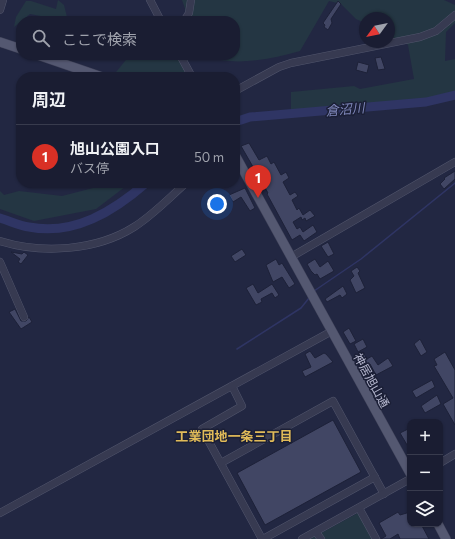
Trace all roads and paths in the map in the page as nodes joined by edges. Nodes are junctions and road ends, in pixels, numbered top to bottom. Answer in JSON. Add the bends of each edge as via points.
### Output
{"nodes":[{"id":1,"x":3,"y":0,"type":"edge"},
{"id":2,"x":150,"y":0,"type":"edge"},
{"id":3,"x":191,"y":0,"type":"edge"},
{"id":4,"x":0,"y":10,"type":"edge"},
{"id":5,"x":455,"y":15,"type":"edge"},
{"id":6,"x":158,"y":16,"type":"edge"},
{"id":7,"x":187,"y":16,"type":"edge"},
{"id":8,"x":0,"y":42,"type":"edge"},
{"id":9,"x":16,"y":47,"type":"edge"},
{"id":10,"x":53,"y":60,"type":"edge"},
{"id":11,"x":183,"y":60,"type":"edge"},
{"id":12,"x":87,"y":72,"type":"edge"},
{"id":13,"x":189,"y":72,"type":"edge"},
{"id":14,"x":240,"y":88,"type":"edge"},
{"id":15,"x":455,"y":162,"type":"edge"},
{"id":16,"x":240,"y":164,"type":"edge"},
{"id":17,"x":180,"y":188,"type":"edge"},
{"id":18,"x":0,"y":241,"type":"edge"},
{"id":19,"x":291,"y":258,"type":"junction"},
{"id":20,"x":0,"y":262,"type":"edge"},
{"id":21,"x":24,"y":317,"type":"dead end"},
{"id":22,"x":332,"y":331,"type":"junction"},
{"id":23,"x":232,"y":386,"type":"junction"},
{"id":24,"x":455,"y":454,"type":"edge"},
{"id":25,"x":443,"y":461,"type":"edge"},
{"id":26,"x":221,"y":463,"type":"junction"},
{"id":27,"x":407,"y":468,"type":"edge"},
{"id":28,"x":375,"y":477,"type":"junction"},
{"id":29,"x":407,"y":481,"type":"edge"},
{"id":30,"x":384,"y":494,"type":"junction"},
{"id":31,"x":359,"y":508,"type":"junction"},
{"id":32,"x":0,"y":513,"type":"edge"},
{"id":33,"x":440,"y":527,"type":"edge"},
{"id":34,"x":316,"y":532,"type":"junction"},
{"id":35,"x":263,"y":539,"type":"edge"},
{"id":36,"x":302,"y":539,"type":"edge"},
{"id":37,"x":321,"y":539,"type":"edge"},
{"id":38,"x":376,"y":539,"type":"edge"},
{"id":39,"x":446,"y":539,"type":"edge"}],
"edges":[{"from":1,"to":4,"type":"street"},
{"from":2,"to":6,"type":"street"},
{"from":3,"to":7,"type":"street"},
{"from":5,"to":14,"type":"street","via":[[436,31],[420,37],[291,63]]},
{"from":8,"to":9,"type":"main road"},
{"from":10,"to":12,"type":"main road"},
{"from":11,"to":13,"type":"street"},
{"from":15,"to":19,"type":"street"},
{"from":16,"to":19,"type":"main road","name":"神居旭山通"},
{"from":17,"to":18,"type":"street","via":[[133,227],[105,240],[77,246],[36,249]]},
{"from":19,"to":22,"type":"main road","name":"神居旭山通"},
{"from":20,"to":21,"type":"street"},
{"from":22,"to":23,"type":"street"},
{"from":22,"to":27,"type":"main road","name":"神居旭山通"},
{"from":23,"to":26,"type":"street","via":[[242,406],[202,429]]},
{"from":23,"to":32,"type":"street"},
{"from":24,"to":25,"type":"street"},
{"from":26,"to":28,"type":"street","via":[[333,401]]},
{"from":26,"to":35,"type":"street"},
{"from":28,"to":30,"type":"street"},
{"from":28,"to":35,"type":"street"},
{"from":29,"to":30,"type":"street"},
{"from":30,"to":31,"type":"street"},
{"from":31,"to":34,"type":"street"},
{"from":31,"to":38,"type":"street"},
{"from":33,"to":39,"type":"main road"},
{"from":34,"to":36,"type":"street"},
{"from":34,"to":37,"type":"street"}]}
